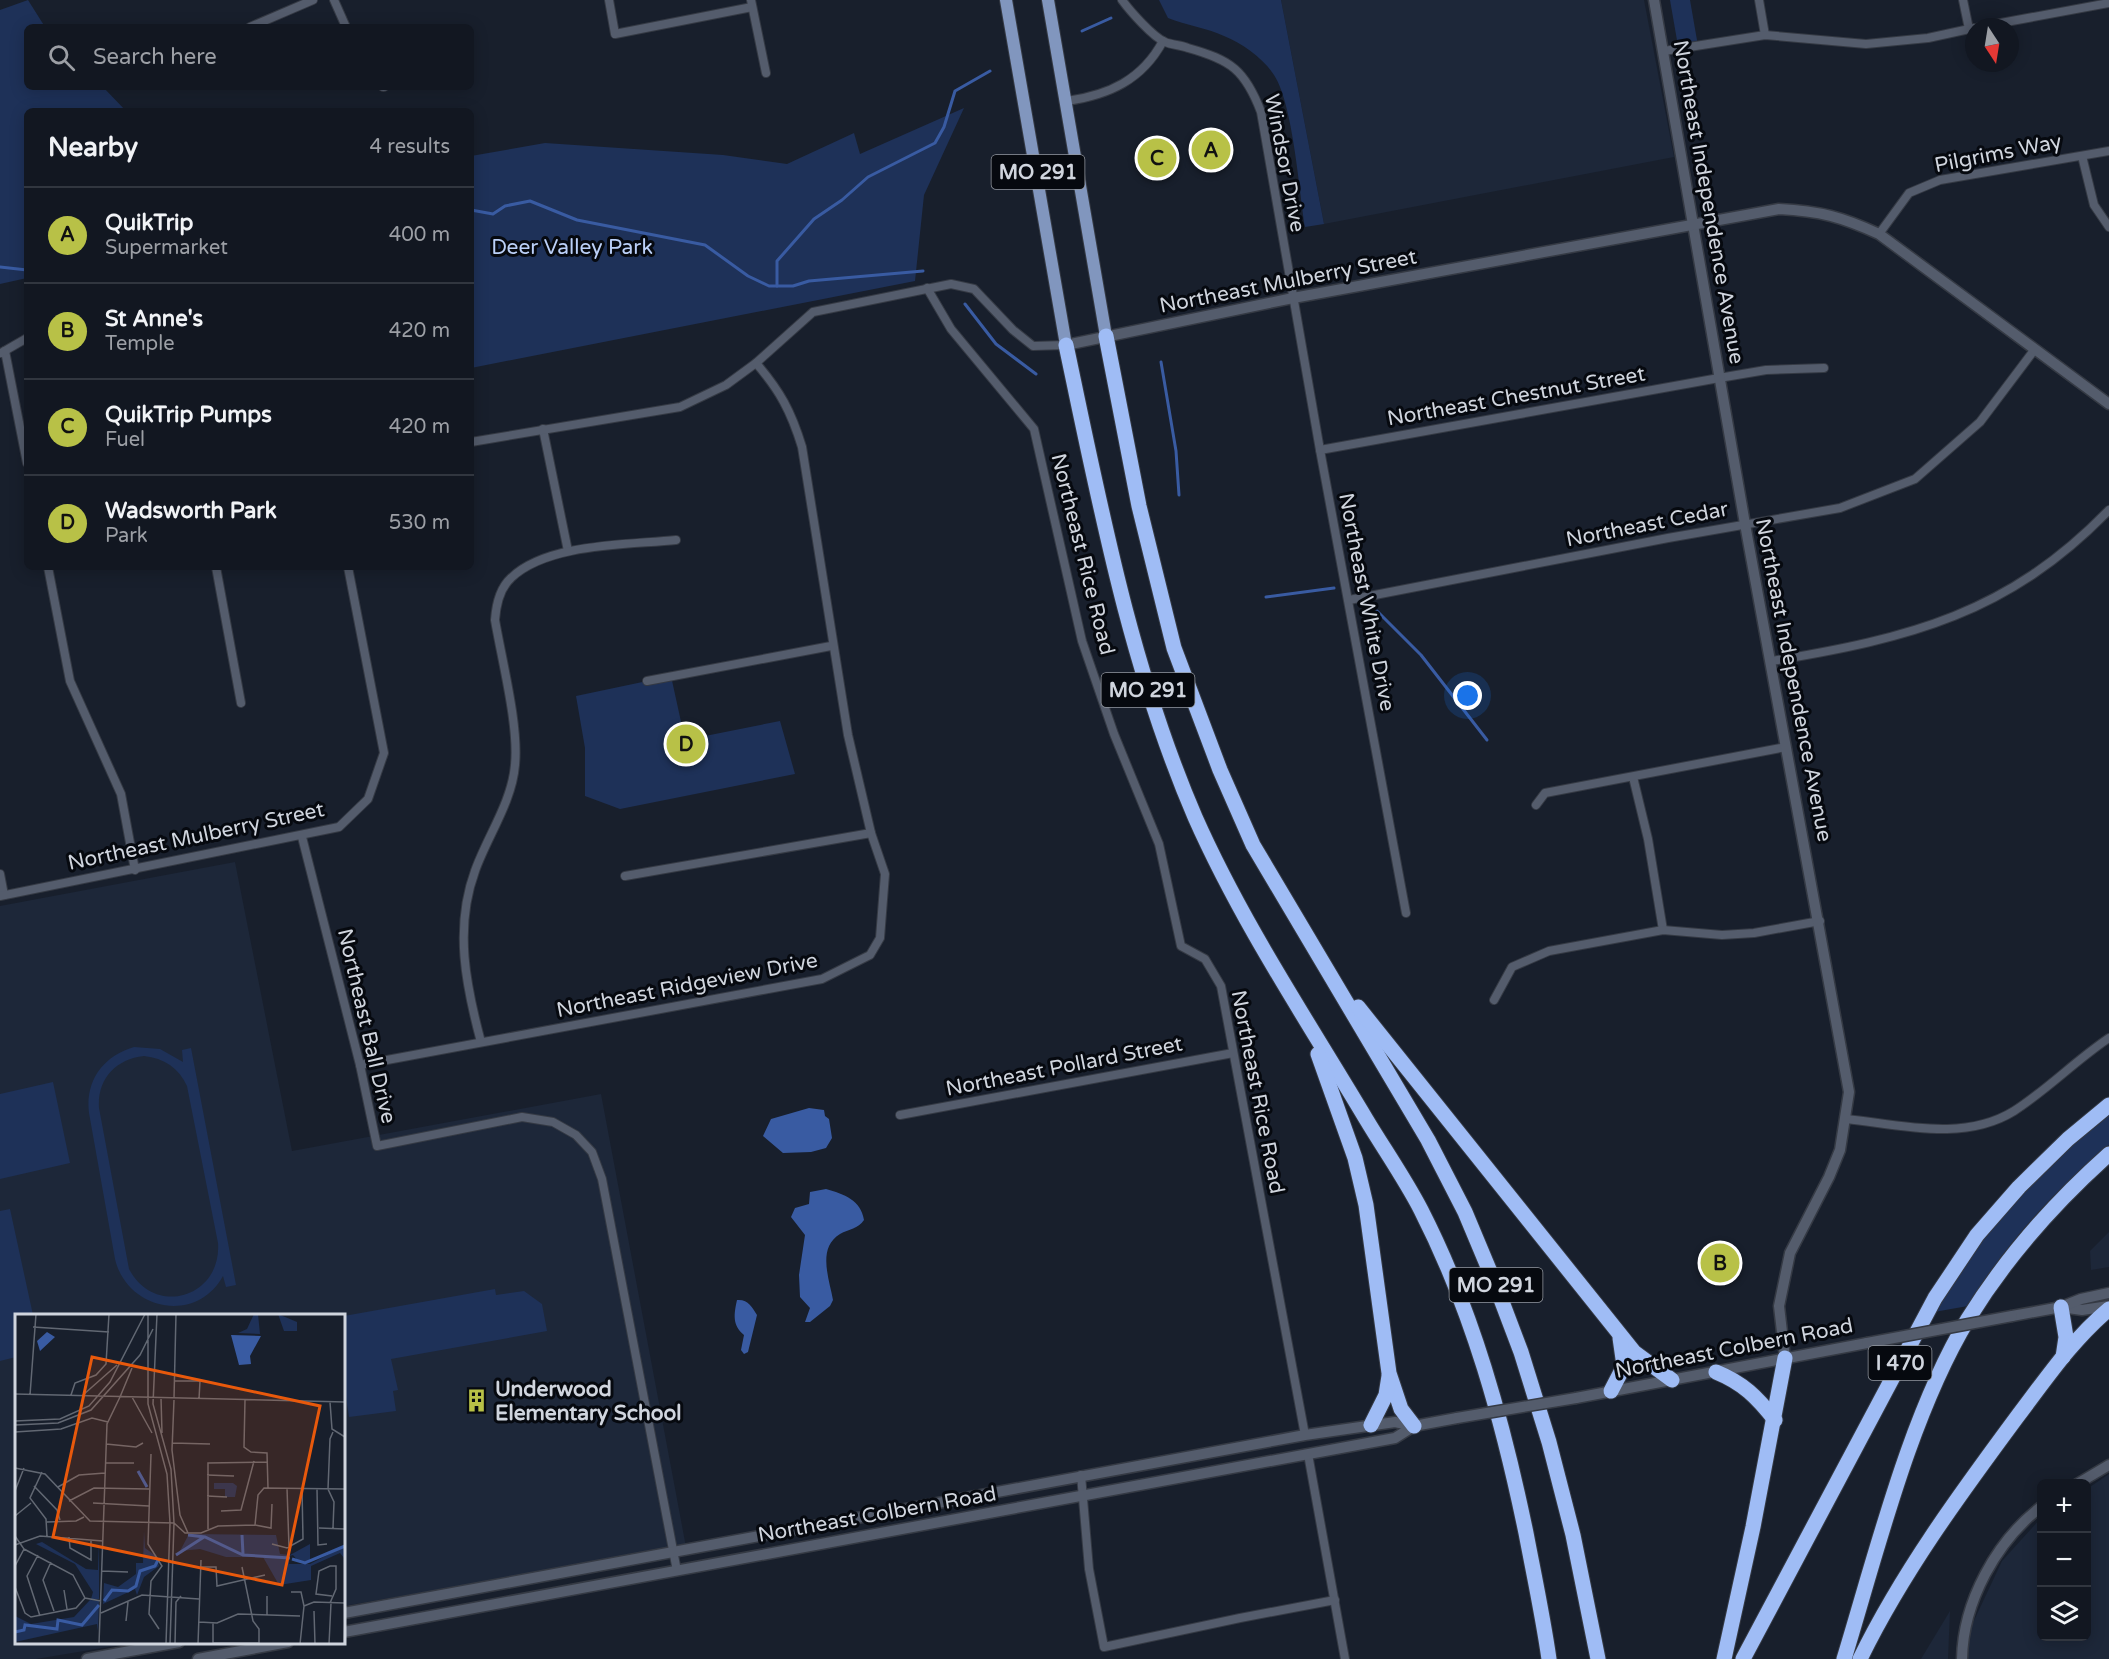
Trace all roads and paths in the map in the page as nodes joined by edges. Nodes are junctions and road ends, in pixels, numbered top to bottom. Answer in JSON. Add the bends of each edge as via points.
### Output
{"nodes":[{"id":1,"x":313,"y":0,"type":"edge"},
{"id":2,"x":334,"y":0,"type":"edge"},
{"id":3,"x":609,"y":0,"type":"edge"},
{"id":4,"x":1006,"y":0,"type":"edge"},
{"id":5,"x":1048,"y":0,"type":"edge"},
{"id":6,"x":1122,"y":0,"type":"edge"},
{"id":7,"x":1654,"y":0,"type":"edge"},
{"id":8,"x":1759,"y":0,"type":"edge"},
{"id":9,"x":1963,"y":0,"type":"edge"},
{"id":10,"x":752,"y":3,"type":"edge"},
{"id":11,"x":2096,"y":3,"type":"edge"},
{"id":12,"x":2109,"y":3,"type":"edge"},
{"id":13,"x":1969,"y":18,"type":"edge"},
{"id":14,"x":2019,"y":19,"type":"edge"},
{"id":15,"x":257,"y":24,"type":"edge"},
{"id":16,"x":345,"y":24,"type":"edge"},
{"id":17,"x":1965,"y":30,"type":"edge"},
{"id":18,"x":1765,"y":35,"type":"junction"},
{"id":19,"x":1163,"y":41,"type":"junction"},
{"id":20,"x":1664,"y":51,"type":"junction"},
{"id":21,"x":766,"y":73,"type":"dead end"},
{"id":22,"x":1066,"y":101,"type":"junction"},
{"id":23,"x":2109,"y":151,"type":"edge"},
{"id":24,"x":2082,"y":156,"type":"junction"},
{"id":25,"x":1694,"y":225,"type":"junction"},
{"id":26,"x":2109,"y":227,"type":"edge"},
{"id":27,"x":1879,"y":234,"type":"junction"},
{"id":28,"x":927,"y":288,"type":"junction"},
{"id":29,"x":1293,"y":298,"type":"junction"},
{"id":30,"x":1106,"y":336,"type":"junction"},
{"id":31,"x":24,"y":340,"type":"edge"},
{"id":32,"x":1066,"y":345,"type":"junction"},
{"id":33,"x":2036,"y":350,"type":"junction"},
{"id":34,"x":2,"y":352,"type":"edge"},
{"id":35,"x":756,"y":363,"type":"junction"},
{"id":36,"x":1824,"y":368,"type":"dead end"},
{"id":37,"x":1719,"y":378,"type":"junction"},
{"id":38,"x":2109,"y":404,"type":"edge"},
{"id":39,"x":543,"y":429,"type":"junction"},
{"id":40,"x":474,"y":441,"type":"edge"},
{"id":41,"x":24,"y":450,"type":"edge"},
{"id":42,"x":1320,"y":450,"type":"junction"},
{"id":43,"x":2109,"y":510,"type":"edge"},
{"id":44,"x":1745,"y":524,"type":"junction"},
{"id":45,"x":676,"y":540,"type":"dead end"},
{"id":46,"x":568,"y":551,"type":"junction"},
{"id":47,"x":49,"y":570,"type":"edge"},
{"id":48,"x":217,"y":570,"type":"edge"},
{"id":49,"x":349,"y":570,"type":"edge"},
{"id":50,"x":1349,"y":600,"type":"junction"},
{"id":51,"x":831,"y":646,"type":"junction"},
{"id":52,"x":1772,"y":661,"type":"junction"},
{"id":53,"x":647,"y":681,"type":"dead end"},
{"id":54,"x":241,"y":703,"type":"dead end"},
{"id":55,"x":1786,"y":747,"type":"junction"},
{"id":56,"x":1632,"y":777,"type":"junction"},
{"id":57,"x":1536,"y":805,"type":"dead end"},
{"id":58,"x":871,"y":833,"type":"junction"},
{"id":59,"x":302,"y":837,"type":"junction"},
{"id":60,"x":135,"y":870,"type":"junction"},
{"id":61,"x":0,"y":874,"type":"edge"},
{"id":62,"x":624,"y":876,"type":"dead end"},
{"id":63,"x":2,"y":896,"type":"edge"},
{"id":64,"x":1406,"y":913,"type":"dead end"},
{"id":65,"x":1820,"y":921,"type":"junction"},
{"id":66,"x":1663,"y":930,"type":"junction"},
{"id":67,"x":1310,"y":945,"type":"junction"},
{"id":68,"x":1494,"y":1000,"type":"dead end"},
{"id":69,"x":1300,"y":1009,"type":"junction"},
{"id":70,"x":2109,"y":1038,"type":"edge"},
{"id":71,"x":481,"y":1042,"type":"junction"},
{"id":72,"x":1233,"y":1053,"type":"junction"},
{"id":73,"x":360,"y":1065,"type":"junction"},
{"id":74,"x":2109,"y":1105,"type":"edge"},
{"id":75,"x":900,"y":1115,"type":"dead end"},
{"id":76,"x":1847,"y":1119,"type":"junction"},
{"id":77,"x":2109,"y":1154,"type":"edge"},
{"id":78,"x":2109,"y":1293,"type":"edge"},
{"id":79,"x":2061,"y":1307,"type":"junction"},
{"id":80,"x":2109,"y":1308,"type":"edge"},
{"id":81,"x":1619,"y":1334,"type":"junction"},
{"id":82,"x":2063,"y":1357,"type":"junction"},
{"id":83,"x":1785,"y":1358,"type":"junction"},
{"id":84,"x":1716,"y":1372,"type":"junction"},
{"id":85,"x":1389,"y":1373,"type":"junction"},
{"id":86,"x":1672,"y":1380,"type":"junction"},
{"id":87,"x":1611,"y":1391,"type":"junction"},
{"id":88,"x":1775,"y":1420,"type":"junction"},
{"id":89,"x":1371,"y":1425,"type":"junction"},
{"id":90,"x":1414,"y":1426,"type":"junction"},
{"id":91,"x":1305,"y":1435,"type":"junction"},
{"id":92,"x":1308,"y":1454,"type":"junction"},
{"id":93,"x":1284,"y":1459,"type":"junction"},
{"id":94,"x":2109,"y":1465,"type":"edge"},
{"id":95,"x":1081,"y":1475,"type":"junction"},
{"id":96,"x":2085,"y":1479,"type":"edge"},
{"id":97,"x":1082,"y":1496,"type":"junction"},
{"id":98,"x":2037,"y":1511,"type":"edge"},
{"id":99,"x":674,"y":1551,"type":"junction"},
{"id":100,"x":677,"y":1571,"type":"junction"},
{"id":101,"x":1335,"y":1600,"type":"junction"},
{"id":102,"x":345,"y":1613,"type":"edge"},
{"id":103,"x":345,"y":1632,"type":"edge"},
{"id":104,"x":168,"y":1644,"type":"edge"},
{"id":105,"x":277,"y":1644,"type":"edge"},
{"id":106,"x":87,"y":1659,"type":"edge"},
{"id":107,"x":198,"y":1659,"type":"edge"},
{"id":108,"x":1345,"y":1659,"type":"edge"},
{"id":109,"x":1549,"y":1659,"type":"edge"},
{"id":110,"x":1598,"y":1659,"type":"edge"},
{"id":111,"x":1724,"y":1659,"type":"edge"},
{"id":112,"x":1743,"y":1659,"type":"edge"},
{"id":113,"x":1844,"y":1659,"type":"edge"},
{"id":114,"x":1860,"y":1659,"type":"edge"},
{"id":115,"x":1962,"y":1659,"type":"edge"}],
"edges":[{"from":1,"to":15,"type":"street"},
{"from":2,"to":16,"type":"street"},
{"from":3,"to":10,"type":"street","via":[[615,33]]},
{"from":4,"to":32,"type":"main road","number":"MO 291"},
{"from":5,"to":22,"type":"main road","number":"MO 291"},
{"from":6,"to":19,"type":"street","name":"Windsor Drive"},
{"from":7,"to":20,"type":"main road","name":"Northeast Independence Avenue"},
{"from":8,"to":18,"type":"street"},
{"from":9,"to":13,"type":"street"},
{"from":10,"to":21,"type":"street"},
{"from":11,"to":12,"type":"street"},
{"from":11,"to":14,"type":"street"},
{"from":17,"to":18,"type":"street","via":[[1866,44]]},
{"from":18,"to":20,"type":"street"},
{"from":19,"to":22,"type":"street","via":[[1154,59],[1122,86]]},
{"from":19,"to":29,"type":"street","name":"Windsor Drive","via":[[1214,56],[1251,85],[1261,112]]},
{"from":20,"to":25,"type":"main road","name":"Northeast Independence Avenue"},
{"from":22,"to":30,"type":"main road","number":"MO 291"},
{"from":23,"to":24,"type":"street","name":"Pilgrims Way"},
{"from":24,"to":26,"type":"street","via":[[2094,205]]},
{"from":24,"to":27,"type":"street","name":"Pilgrims Way","via":[[1940,180],[1909,193]]},
{"from":25,"to":27,"type":"main road","name":"Northeast Mulberry Street","via":[[1779,209],[1816,211]]},
{"from":25,"to":29,"type":"main road","name":"Northeast Mulberry Street"},
{"from":25,"to":37,"type":"main road","name":"Northeast Independence Avenue"},
{"from":27,"to":33,"type":"main road","name":"Northeast Mulberry Street"},
{"from":28,"to":32,"type":"street","name":"Northeast Mulberry Street","via":[[951,284],[974,289],[1012,330],[1033,346]]},
{"from":28,"to":35,"type":"street","name":"Northeast Mulberry Street","via":[[813,312]]},
{"from":28,"to":72,"type":"street","name":"Northeast Rice Road","via":[[951,329],[1034,429],[1082,640],[1114,734],[1159,844],[1181,946],[1205,959],[1221,986]]},
{"from":29,"to":30,"type":"main road","name":"Northeast Mulberry Street"},
{"from":29,"to":42,"type":"street","name":"Northeast White Drive"},
{"from":30,"to":32,"type":"main road","name":"Northeast Mulberry Street"},
{"from":30,"to":67,"type":"highway","number":"MO 291","via":[[1138,506],[1174,648],[1253,845]]},
{"from":31,"to":34,"type":"street"},
{"from":32,"to":69,"type":"highway","number":"MO 291","via":[[1117,584],[1140,668],[1196,817],[1239,906]]},
{"from":33,"to":38,"type":"main road","name":"Northeast Mulberry Street"},
{"from":33,"to":44,"type":"street","name":"Northeast Cedar","via":[[1980,422],[1915,479],[1840,508]]},
{"from":34,"to":41,"type":"street"},
{"from":35,"to":39,"type":"street","name":"Northeast Mulberry Street","via":[[726,385],[680,407]]},
{"from":35,"to":51,"type":"street","name":"Northeast Ridgeview Drive","via":[[792,412],[802,447]]},
{"from":36,"to":37,"type":"street","name":"Northeast Chestnut Street","via":[[1766,370]]},
{"from":37,"to":42,"type":"street","name":"Northeast Chestnut Street"},
{"from":37,"to":44,"type":"main road","name":"Northeast Independence Avenue"},
{"from":39,"to":40,"type":"street","name":"Northeast Mulberry Street"},
{"from":39,"to":46,"type":"street"},
{"from":42,"to":50,"type":"street","name":"Northeast White Drive"},
{"from":43,"to":52,"type":"street","via":[[2075,544],[2003,595],[1933,626],[1858,646]]},
{"from":44,"to":50,"type":"street","name":"Northeast Cedar"},
{"from":44,"to":52,"type":"main road","name":"Northeast Independence Avenue"},
{"from":45,"to":46,"type":"street"},
{"from":46,"to":71,"type":"street","via":[[509,579],[496,608],[515,766],[474,873],[464,912],[462,949]]},
{"from":47,"to":60,"type":"street","via":[[70,681],[121,794]]},
{"from":48,"to":54,"type":"street"},
{"from":49,"to":59,"type":"street","name":"Northeast Mulberry Street","via":[[384,753],[368,799],[339,827]]},
{"from":50,"to":64,"type":"street","name":"Northeast White Drive"},
{"from":51,"to":53,"type":"street"},
{"from":51,"to":58,"type":"street","name":"Northeast Ridgeview Drive"},
{"from":52,"to":55,"type":"main road","name":"Northeast Independence Avenue"},
{"from":55,"to":56,"type":"street"},
{"from":55,"to":65,"type":"main road","name":"Northeast Independence Avenue"},
{"from":56,"to":57,"type":"street","via":[[1545,793]]},
{"from":56,"to":66,"type":"street","via":[[1648,839]]},
{"from":58,"to":62,"type":"street"},
{"from":58,"to":71,"type":"street","name":"Northeast Ridgeview Drive","via":[[885,874],[880,938],[870,955],[822,979]]},
{"from":59,"to":60,"type":"street","name":"Northeast Mulberry Street"},
{"from":59,"to":73,"type":"street","name":"Northeast Ball Drive"},
{"from":60,"to":63,"type":"street","name":"Northeast Mulberry Street"},
{"from":61,"to":63,"type":"street"},
{"from":65,"to":66,"type":"street","via":[[1743,934]]},
{"from":65,"to":76,"type":"main road","name":"Northeast Independence Avenue","via":[[1850,1092]]},
{"from":66,"to":68,"type":"street","via":[[1548,951],[1512,968]]},
{"from":67,"to":81,"type":"highway"},
{"from":67,"to":110,"type":"highway","number":"MO 291","via":[[1428,1140],[1497,1286],[1549,1442]]},
{"from":69,"to":85,"type":"highway","via":[[1355,1158],[1375,1256]]},
{"from":69,"to":109,"type":"highway","number":"MO 291","via":[[1421,1209],[1455,1285],[1483,1360],[1504,1433]]},
{"from":70,"to":76,"type":"street","via":[[2014,1111],[1993,1121],[1932,1130]]},
{"from":71,"to":73,"type":"street","name":"Northeast Ridgeview Drive"},
{"from":72,"to":75,"type":"street","name":"Northeast Pollard Street"},
{"from":72,"to":91,"type":"street","name":"Northeast Rice Road"},
{"from":73,"to":99,"type":"street","name":"Northeast Ball Drive","via":[[376,1146],[522,1117],[553,1122],[576,1135],[592,1152],[602,1179]]},
{"from":74,"to":112,"type":"highway","number":"I 470","via":[[2019,1187],[1971,1244],[1935,1298]]},
{"from":76,"to":83,"type":"main road","name":"Northeast Independence Avenue","via":[[1829,1177],[1790,1253],[1779,1306]]},
{"from":77,"to":113,"type":"highway","number":"I 470","via":[[2038,1222],[1992,1282],[1946,1359],[1900,1478]]},
{"from":78,"to":79,"type":"main road","name":"Northeast Colbern Road"},
{"from":79,"to":80,"type":"main road","name":"Northeast Colbern Road"},
{"from":79,"to":82,"type":"highway","via":[[2066,1337]]},
{"from":79,"to":83,"type":"main road","name":"Northeast Colbern Road","bridge":true},
{"from":80,"to":82,"type":"highway"},
{"from":81,"to":86,"type":"highway","via":[[1634,1352]]},
{"from":81,"to":87,"type":"highway","via":[[1624,1366]]},
{"from":82,"to":114,"type":"highway","via":[[1992,1451],[1907,1575]]},
{"from":83,"to":84,"type":"main road","name":"Northeast Colbern Road"},
{"from":83,"to":88,"type":"highway"},
{"from":84,"to":86,"type":"main road","name":"Northeast Colbern Road"},
{"from":84,"to":88,"type":"highway","via":[[1740,1382],[1757,1396]]},
{"from":85,"to":89,"type":"highway","via":[[1386,1395]]},
{"from":85,"to":90,"type":"highway","via":[[1401,1409]]},
{"from":86,"to":87,"type":"main road","name":"Northeast Colbern Road"},
{"from":87,"to":90,"type":"main road","name":"Northeast Colbern Road","bridge":true},
{"from":88,"to":111,"type":"highway"},
{"from":89,"to":90,"type":"main road","name":"Northeast Colbern Road","via":[[1395,1422]]},
{"from":89,"to":91,"type":"main road","name":"Northeast Colbern Road"},
{"from":90,"to":92,"type":"main road","name":"Northeast Colbern Road","via":[[1395,1438]]},
{"from":91,"to":93,"type":"main road"},
{"from":91,"to":95,"type":"main road","name":"Northeast Colbern Road"},
{"from":92,"to":93,"type":"main road","name":"Northeast Colbern Road"},
{"from":92,"to":101,"type":"street"},
{"from":93,"to":97,"type":"main road","name":"Northeast Colbern Road"},
{"from":94,"to":96,"type":"main road"},
{"from":95,"to":97,"type":"street"},
{"from":95,"to":99,"type":"main road","name":"Northeast Colbern Road"},
{"from":97,"to":100,"type":"main road","name":"Northeast Colbern Road"},
{"from":97,"to":101,"type":"street","via":[[1089,1569],[1104,1647]]},
{"from":98,"to":115,"type":"main road","via":[[1999,1552],[1984,1576],[1966,1627]]},
{"from":99,"to":100,"type":"street","name":"Northeast Ball Drive"},
{"from":99,"to":102,"type":"main road","name":"Northeast Colbern Road"},
{"from":100,"to":103,"type":"main road","name":"Northeast Colbern Road"},
{"from":101,"to":108,"type":"street"},
{"from":104,"to":106,"type":"main road"},
{"from":105,"to":107,"type":"main road"}]}
